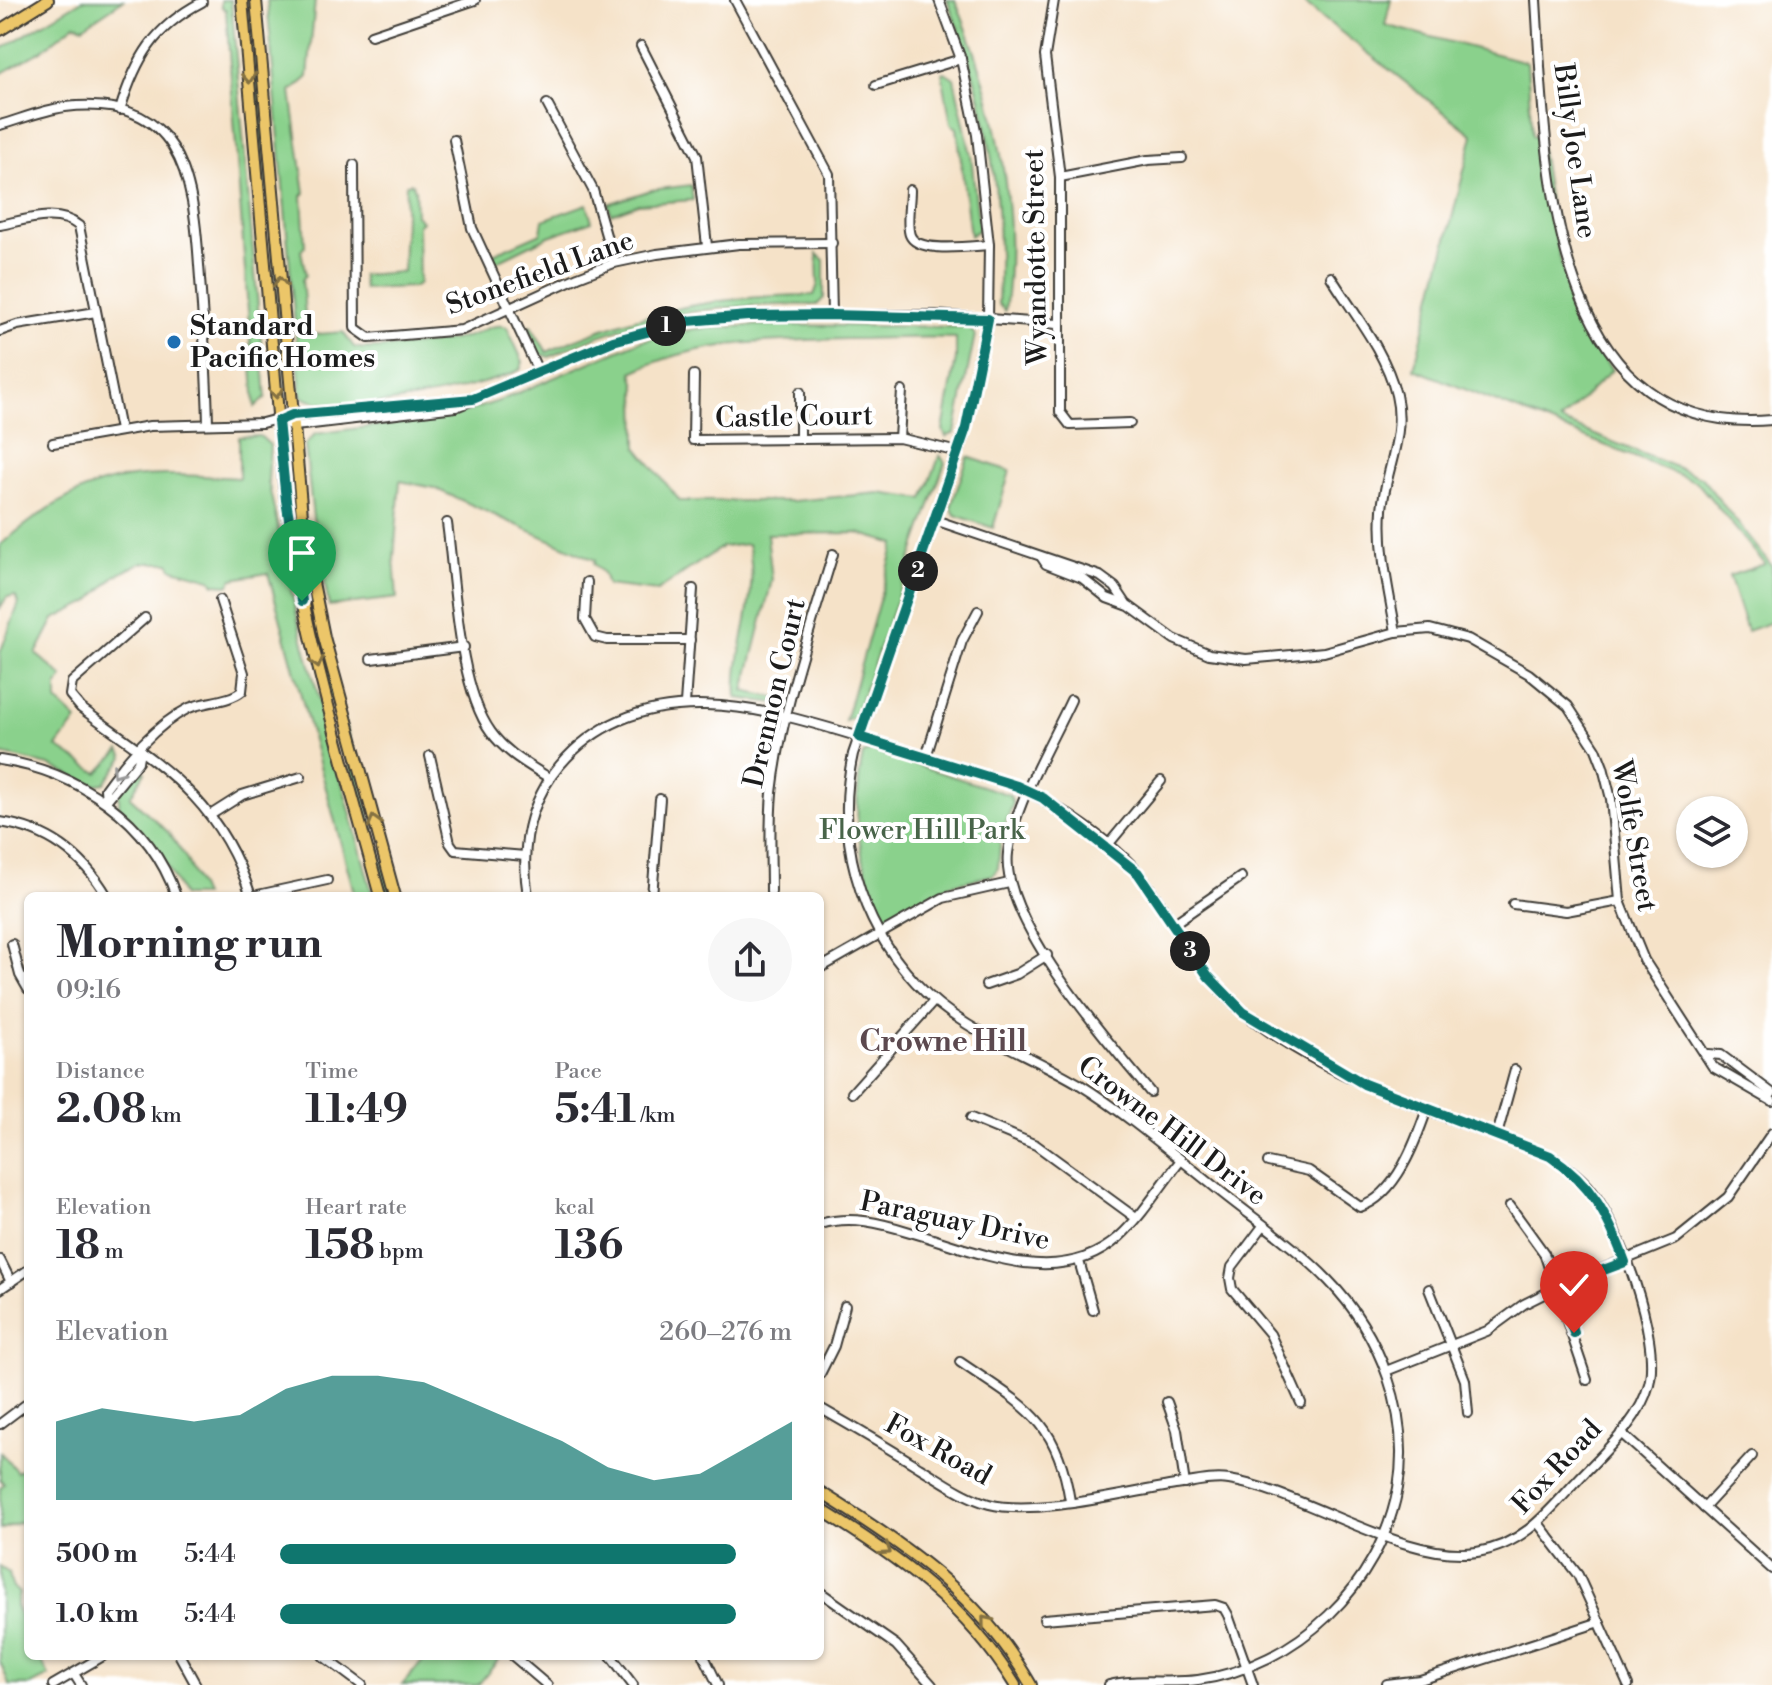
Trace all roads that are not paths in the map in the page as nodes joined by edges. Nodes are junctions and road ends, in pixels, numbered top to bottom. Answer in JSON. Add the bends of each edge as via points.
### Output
{"nodes":[{"id":1,"x":48,"y":0,"type":"edge"},
{"id":2,"x":242,"y":0,"type":"edge"},
{"id":3,"x":256,"y":0,"type":"edge"},
{"id":4,"x":475,"y":0,"type":"edge"},
{"id":5,"x":735,"y":0,"type":"edge"},
{"id":6,"x":939,"y":0,"type":"edge"},
{"id":7,"x":1054,"y":0,"type":"edge"},
{"id":8,"x":1536,"y":0,"type":"edge"},
{"id":9,"x":202,"y":2,"type":"dead end"},
{"id":10,"x":0,"y":30,"type":"edge"},
{"id":11,"x":371,"y":35,"type":"dead end"},
{"id":12,"x":641,"y":46,"type":"dead end"},
{"id":13,"x":961,"y":59,"type":"junction"},
{"id":14,"x":876,"y":85,"type":"dead end"},
{"id":15,"x":547,"y":104,"type":"dead end"},
{"id":16,"x":120,"y":110,"type":"junction"},
{"id":17,"x":0,"y":125,"type":"edge"},
{"id":18,"x":454,"y":140,"type":"dead end"},
{"id":19,"x":1182,"y":158,"type":"dead end"},
{"id":20,"x":354,"y":165,"type":"dead end"},
{"id":21,"x":1060,"y":177,"type":"junction"},
{"id":22,"x":910,"y":190,"type":"dead end"},
{"id":23,"x":0,"y":225,"type":"edge"},
{"id":24,"x":832,"y":243,"type":"junction"},
{"id":25,"x":989,"y":245,"type":"junction"},
{"id":26,"x":707,"y":246,"type":"junction"},
{"id":27,"x":614,"y":263,"type":"junction"},
{"id":28,"x":1331,"y":277,"type":"dead end"},
{"id":29,"x":507,"y":308,"type":"junction"},
{"id":30,"x":96,"y":312,"type":"junction"},
{"id":31,"x":832,"y":315,"type":"junction"},
{"id":32,"x":988,"y":319,"type":"junction"},
{"id":33,"x":1058,"y":324,"type":"junction"},
{"id":34,"x":0,"y":331,"type":"edge"},
{"id":35,"x":539,"y":373,"type":"junction"},
{"id":36,"x":694,"y":375,"type":"dead end"},
{"id":37,"x":902,"y":391,"type":"dead end"},
{"id":38,"x":800,"y":392,"type":"dead end"},
{"id":39,"x":1772,"y":420,"type":"edge"},
{"id":40,"x":278,"y":421,"type":"junction"},
{"id":41,"x":292,"y":421,"type":"junction"},
{"id":42,"x":1130,"y":423,"type":"dead end"},
{"id":43,"x":208,"y":424,"type":"junction"},
{"id":44,"x":120,"y":430,"type":"junction"},
{"id":45,"x":800,"y":438,"type":"junction"},
{"id":46,"x":899,"y":438,"type":"junction"},
{"id":47,"x":53,"y":443,"type":"dead end"},
{"id":48,"x":958,"y":452,"type":"junction"},
{"id":49,"x":935,"y":520,"type":"junction"},
{"id":50,"x":447,"y":523,"type":"dead end"},
{"id":51,"x":833,"y":554,"type":"dead end"},
{"id":52,"x":1042,"y":558,"type":"junction"},
{"id":53,"x":587,"y":582,"type":"dead end"},
{"id":54,"x":693,"y":589,"type":"dead end"},
{"id":55,"x":220,"y":600,"type":"dead end"},
{"id":56,"x":1129,"y":606,"type":"junction"},
{"id":57,"x":978,"y":611,"type":"dead end"},
{"id":58,"x":145,"y":618,"type":"dead end"},
{"id":59,"x":1396,"y":632,"type":"junction"},
{"id":60,"x":690,"y":640,"type":"junction"},
{"id":61,"x":464,"y":647,"type":"junction"},
{"id":62,"x":371,"y":659,"type":"dead end"},
{"id":63,"x":1071,"y":700,"type":"dead end"},
{"id":64,"x":685,"y":704,"type":"junction"},
{"id":65,"x":788,"y":715,"type":"junction"},
{"id":66,"x":859,"y":737,"type":"junction"},
{"id":67,"x":140,"y":749,"type":"junction"},
{"id":68,"x":430,"y":756,"type":"dead end"},
{"id":69,"x":926,"y":757,"type":"junction"},
{"id":70,"x":0,"y":760,"type":"edge"},
{"id":71,"x":301,"y":777,"type":"dead end"},
{"id":72,"x":549,"y":778,"type":"junction"},
{"id":73,"x":1161,"y":781,"type":"dead end"},
{"id":74,"x":1029,"y":791,"type":"junction"},
{"id":75,"x":660,"y":799,"type":"dead end"},
{"id":76,"x":106,"y":801,"type":"junction"},
{"id":77,"x":212,"y":814,"type":"junction"},
{"id":78,"x":0,"y":822,"type":"edge"},
{"id":79,"x":1107,"y":846,"type":"junction"},
{"id":80,"x":525,"y":856,"type":"junction"},
{"id":81,"x":1241,"y":877,"type":"dead end"},
{"id":82,"x":327,"y":880,"type":"dead end"},
{"id":83,"x":1009,"y":883,"type":"junction"},
{"id":84,"x":104,"y":892,"type":"edge"},
{"id":85,"x":174,"y":892,"type":"edge"},
{"id":86,"x":250,"y":892,"type":"edge"},
{"id":87,"x":271,"y":892,"type":"edge"},
{"id":88,"x":379,"y":892,"type":"edge"},
{"id":89,"x":394,"y":892,"type":"edge"},
{"id":90,"x":528,"y":892,"type":"edge"},
{"id":91,"x":652,"y":892,"type":"edge"},
{"id":92,"x":771,"y":892,"type":"dead end"},
{"id":93,"x":1620,"y":901,"type":"junction"},
{"id":94,"x":1513,"y":904,"type":"dead end"},
{"id":95,"x":1173,"y":924,"type":"junction"},
{"id":96,"x":881,"y":933,"type":"junction"},
{"id":97,"x":12,"y":944,"type":"dead end"},
{"id":98,"x":1047,"y":955,"type":"junction"},
{"id":99,"x":824,"y":966,"type":"edge"},
{"id":100,"x":24,"y":982,"type":"edge"},
{"id":101,"x":986,"y":985,"type":"dead end"},
{"id":102,"x":934,"y":1001,"type":"junction"},
{"id":103,"x":1708,"y":1054,"type":"junction"},
{"id":104,"x":1515,"y":1070,"type":"dead end"},
{"id":105,"x":1150,"y":1092,"type":"dead end"},
{"id":106,"x":852,"y":1093,"type":"dead end"},
{"id":107,"x":1772,"y":1093,"type":"edge"},
{"id":108,"x":1772,"y":1101,"type":"edge"},
{"id":109,"x":1427,"y":1109,"type":"junction"},
{"id":110,"x":971,"y":1118,"type":"dead end"},
{"id":111,"x":1772,"y":1133,"type":"edge"},
{"id":112,"x":1497,"y":1135,"type":"junction"},
{"id":113,"x":1181,"y":1160,"type":"junction"},
{"id":114,"x":1268,"y":1162,"type":"dead end"},
{"id":115,"x":1510,"y":1206,"type":"dead end"},
{"id":116,"x":1136,"y":1218,"type":"junction"},
{"id":117,"x":824,"y":1224,"type":"edge"},
{"id":118,"x":1263,"y":1226,"type":"junction"},
{"id":119,"x":0,"y":1260,"type":"edge"},
{"id":120,"x":1079,"y":1261,"type":"junction"},
{"id":121,"x":1625,"y":1262,"type":"junction"},
{"id":122,"x":24,"y":1273,"type":"edge"},
{"id":123,"x":11,"y":1282,"type":"junction"},
{"id":124,"x":1558,"y":1287,"type":"junction"},
{"id":125,"x":0,"y":1289,"type":"edge"},
{"id":126,"x":1429,"y":1289,"type":"dead end"},
{"id":127,"x":845,"y":1306,"type":"dead end"},
{"id":128,"x":1093,"y":1310,"type":"dead end"},
{"id":129,"x":1451,"y":1346,"type":"junction"},
{"id":130,"x":960,"y":1362,"type":"dead end"},
{"id":131,"x":824,"y":1366,"type":"edge"},
{"id":132,"x":1386,"y":1371,"type":"junction"},
{"id":133,"x":1587,"y":1380,"type":"dead end"},
{"id":134,"x":1167,"y":1402,"type":"dead end"},
{"id":135,"x":1301,"y":1403,"type":"dead end"},
{"id":136,"x":24,"y":1406,"type":"edge"},
{"id":137,"x":824,"y":1410,"type":"edge"},
{"id":138,"x":1468,"y":1413,"type":"dead end"},
{"id":139,"x":0,"y":1424,"type":"edge"},
{"id":140,"x":1621,"y":1433,"type":"junction"},
{"id":141,"x":1752,"y":1456,"type":"dead end"},
{"id":142,"x":1185,"y":1484,"type":"junction"},
{"id":143,"x":824,"y":1495,"type":"edge"},
{"id":144,"x":1070,"y":1501,"type":"junction"},
{"id":145,"x":1704,"y":1508,"type":"junction"},
{"id":146,"x":824,"y":1511,"type":"edge"},
{"id":147,"x":1538,"y":1523,"type":"junction"},
{"id":148,"x":1384,"y":1534,"type":"junction"},
{"id":149,"x":1772,"y":1569,"type":"edge"},
{"id":150,"x":824,"y":1595,"type":"edge"},
{"id":151,"x":1044,"y":1619,"type":"dead end"},
{"id":152,"x":1600,"y":1622,"type":"junction"},
{"id":153,"x":97,"y":1660,"type":"edge"},
{"id":154,"x":182,"y":1660,"type":"edge"},
{"id":155,"x":328,"y":1660,"type":"edge"},
{"id":156,"x":518,"y":1660,"type":"edge"},
{"id":157,"x":614,"y":1660,"type":"edge"},
{"id":158,"x":709,"y":1660,"type":"edge"},
{"id":159,"x":1247,"y":1668,"type":"junction"},
{"id":160,"x":74,"y":1674,"type":"junction"},
{"id":161,"x":1387,"y":1684,"type":"edge"},
{"id":162,"x":53,"y":1685,"type":"edge"},
{"id":163,"x":81,"y":1685,"type":"edge"},
{"id":164,"x":196,"y":1685,"type":"edge"},
{"id":165,"x":362,"y":1685,"type":"edge"},
{"id":166,"x":547,"y":1685,"type":"edge"},
{"id":167,"x":633,"y":1685,"type":"edge"},
{"id":168,"x":718,"y":1685,"type":"edge"},
{"id":169,"x":932,"y":1685,"type":"edge"},
{"id":170,"x":1015,"y":1685,"type":"edge"},
{"id":171,"x":1031,"y":1685,"type":"edge"},
{"id":172,"x":1109,"y":1685,"type":"edge"},
{"id":173,"x":1139,"y":1685,"type":"edge"},
{"id":174,"x":1253,"y":1685,"type":"edge"},
{"id":175,"x":1628,"y":1685,"type":"edge"}],
"edges":[{"from":1,"to":10,"type":"main road"},
{"from":2,"to":40,"type":"main road","one_way":true},
{"from":41,"to":3,"type":"main road","one_way":true},
{"from":4,"to":11,"type":"street"},
{"from":5,"to":24,"type":"street","via":[[824,158],[832,191]]},
{"from":6,"to":13,"type":"street","name":"Crowne Hill Drive"},
{"from":7,"to":21,"type":"street","name":"Wyandotte Street","via":[[1045,56]]},
{"from":8,"to":39,"type":"street","name":"Billy Joe Lane","via":[[1553,191],[1569,261],[1594,332],[1625,371],[1658,397],[1722,420]]},
{"from":9,"to":16,"type":"street","via":[[156,34]]},
{"from":12,"to":26,"type":"street","via":[[697,156]]},
{"from":13,"to":14,"type":"street"},
{"from":13,"to":25,"type":"street","name":"Crowne Hill Drive","via":[[977,135]]},
{"from":15,"to":27,"type":"street","via":[[593,190]]},
{"from":16,"to":17,"type":"street","via":[[62,108]]},
{"from":16,"to":43,"type":"street","via":[[147,119],[167,135],[189,177]]},
{"from":18,"to":29,"type":"street","via":[[472,228]]},
{"from":19,"to":21,"type":"street"},
{"from":20,"to":29,"type":"street","name":"Stonefield Lane","via":[[353,272],[359,334],[369,338],[452,332]]},
{"from":21,"to":33,"type":"street","name":"Wyandotte Street"},
{"from":22,"to":25,"type":"street","via":[[909,234],[916,244]]},
{"from":23,"to":30,"type":"street","via":[[53,216],[70,218],[79,226]]},
{"from":24,"to":26,"type":"street","name":"Stonefield Lane"},
{"from":24,"to":31,"type":"street"},
{"from":25,"to":32,"type":"street","name":"Crowne Hill Drive"},
{"from":26,"to":27,"type":"street","name":"Stonefield Lane"},
{"from":27,"to":29,"type":"street","name":"Stonefield Lane"},
{"from":28,"to":59,"type":"street","via":[[1383,362],[1396,396],[1400,432],[1381,528]]},
{"from":29,"to":35,"type":"street"},
{"from":30,"to":34,"type":"street"},
{"from":30,"to":44,"type":"street"},
{"from":31,"to":32,"type":"street"},
{"from":31,"to":35,"type":"street","via":[[688,321],[613,341]]},
{"from":32,"to":33,"type":"street"},
{"from":32,"to":48,"type":"street","name":"Crowne Hill Drive"},
{"from":33,"to":42,"type":"street","name":"Wyandotte Street","via":[[1062,419],[1070,425]]},
{"from":35,"to":41,"type":"street","via":[[473,399]]},
{"from":36,"to":45,"type":"street","name":"Castle Court","via":[[693,440]]},
{"from":37,"to":46,"type":"street"},
{"from":38,"to":45,"type":"street"},
{"from":40,"to":41,"type":"street"},
{"from":40,"to":43,"type":"street"},
{"from":40,"to":88,"type":"main road","one_way":true,"via":[[297,579]]},
{"from":89,"to":41,"type":"main road","one_way":true,"via":[[317,606]]},
{"from":43,"to":44,"type":"street"},
{"from":44,"to":47,"type":"street"},
{"from":45,"to":46,"type":"street","name":"Castle Court"},
{"from":46,"to":48,"type":"street","name":"Castle Court"},
{"from":48,"to":49,"type":"street","name":"Crowne Hill Drive"},
{"from":49,"to":52,"type":"street","name":"Wolfe Street"},
{"from":49,"to":66,"type":"street","name":"Crowne Hill Drive"},
{"from":50,"to":61,"type":"street"},
{"from":51,"to":65,"type":"street","name":"Drennon Court"},
{"from":52,"to":56,"type":"street","name":"Wolfe Street"},
{"from":52,"to":56,"type":"street","name":"Wolfe Street","via":[[1100,576]]},
{"from":53,"to":60,"type":"street","via":[[585,619],[595,637]]},
{"from":54,"to":60,"type":"street"},
{"from":55,"to":67,"type":"street","via":[[245,686],[239,695],[191,707]]},
{"from":56,"to":59,"type":"street","name":"Wolfe Street","via":[[1192,648],[1228,658],[1324,652]]},
{"from":57,"to":69,"type":"street","via":[[962,641]]},
{"from":58,"to":67,"type":"street","via":[[68,690],[74,701]]},
{"from":59,"to":93,"type":"street","name":"Wolfe Street","via":[[1430,629],[1468,639],[1529,674],[1568,706],[1596,749],[1608,782]]},
{"from":60,"to":64,"type":"street"},
{"from":61,"to":62,"type":"street"},
{"from":61,"to":72,"type":"street","via":[[471,689],[488,727],[510,752]]},
{"from":63,"to":74,"type":"street"},
{"from":64,"to":65,"type":"street","name":"Fox Road"},
{"from":64,"to":72,"type":"street","name":"Fox Road","via":[[648,709],[599,730]]},
{"from":65,"to":66,"type":"street","name":"Fox Road"},
{"from":65,"to":92,"type":"street","name":"Drennon Court","via":[[773,791]]},
{"from":66,"to":69,"type":"street","name":"Fox Road"},
{"from":66,"to":96,"type":"street","name":"Crowne Hill Drive","via":[[848,776],[847,835],[860,890]]},
{"from":67,"to":76,"type":"street","via":[[105,789]]},
{"from":67,"to":77,"type":"street"},
{"from":68,"to":80,"type":"street","via":[[455,850]]},
{"from":69,"to":74,"type":"street","name":"Fox Road"},
{"from":70,"to":76,"type":"street","via":[[54,774]]},
{"from":71,"to":77,"type":"street","via":[[242,795]]},
{"from":72,"to":80,"type":"street","via":[[531,816]]},
{"from":73,"to":79,"type":"street"},
{"from":74,"to":79,"type":"street","name":"Fox Road"},
{"from":74,"to":83,"type":"street","via":[[1010,842]]},
{"from":75,"to":91,"type":"street"},
{"from":76,"to":85,"type":"street","via":[[156,856]]},
{"from":77,"to":86,"type":"street"},
{"from":78,"to":84,"type":"street","via":[[56,840],[79,858]]},
{"from":79,"to":95,"type":"street","name":"Fox Road","via":[[1138,873]]},
{"from":80,"to":90,"type":"street"},
{"from":81,"to":95,"type":"street"},
{"from":82,"to":87,"type":"street"},
{"from":83,"to":96,"type":"street","via":[[943,898]]},
{"from":83,"to":98,"type":"street"},
{"from":93,"to":94,"type":"street","via":[[1566,911]]},
{"from":93,"to":103,"type":"street","name":"Wolfe Street","via":[[1644,960]]},
{"from":95,"to":109,"type":"street","name":"Fox Road","via":[[1221,991],[1243,1012],[1364,1084]]},
{"from":96,"to":99,"type":"street"},
{"from":96,"to":102,"type":"street","name":"Crowne Hill Drive"},
{"from":97,"to":100,"type":"street"},
{"from":98,"to":101,"type":"street"},
{"from":98,"to":105,"type":"street","via":[[1086,1015]]},
{"from":102,"to":106,"type":"street"},
{"from":102,"to":113,"type":"street","name":"Crowne Hill Drive","via":[[973,1029],[1080,1085]]},
{"from":103,"to":107,"type":"street","name":"Wolfe Street","via":[[1721,1055]]},
{"from":103,"to":108,"type":"street","name":"Wolfe Street","via":[[1713,1067]]},
{"from":104,"to":112,"type":"street"},
{"from":109,"to":112,"type":"street","name":"Fox Road"},
{"from":109,"to":114,"type":"street","via":[[1408,1159],[1373,1203],[1360,1207],[1309,1171]]},
{"from":110,"to":116,"type":"street","via":[[1036,1145]]},
{"from":111,"to":121,"type":"street","via":[[1715,1210],[1676,1239]]},
{"from":112,"to":121,"type":"street","name":"Fox Road","via":[[1550,1156],[1586,1184],[1610,1220]]},
{"from":113,"to":116,"type":"street","name":"Paraguay Drive"},
{"from":113,"to":118,"type":"street","name":"Crowne Hill Drive"},
{"from":115,"to":124,"type":"street","via":[[1538,1241]]},
{"from":116,"to":120,"type":"street","name":"Paraguay Drive","via":[[1107,1247]]},
{"from":117,"to":120,"type":"street","name":"Paraguay Drive","via":[[871,1221],[1036,1265]]},
{"from":118,"to":132,"type":"street","name":"Crowne Hill Drive","via":[[1328,1279],[1352,1309]]},
{"from":118,"to":135,"type":"street","via":[[1232,1267],[1232,1289],[1270,1334]]},
{"from":119,"to":123,"type":"street"},
{"from":120,"to":128,"type":"street"},
{"from":121,"to":124,"type":"street"},
{"from":121,"to":140,"type":"street","name":"Fox Road","via":[[1647,1323],[1652,1363],[1641,1405]]},
{"from":122,"to":123,"type":"street"},
{"from":123,"to":125,"type":"street"},
{"from":124,"to":129,"type":"street","via":[[1487,1331]]},
{"from":124,"to":133,"type":"street"},
{"from":126,"to":129,"type":"street"},
{"from":127,"to":131,"type":"street"},
{"from":129,"to":132,"type":"street"},
{"from":129,"to":138,"type":"street","via":[[1465,1380]]},
{"from":130,"to":144,"type":"street","via":[[1043,1424],[1065,1468]]},
{"from":132,"to":148,"type":"street","name":"Crowne Hill Drive","via":[[1401,1458]]},
{"from":134,"to":142,"type":"street"},
{"from":136,"to":139,"type":"street"},
{"from":137,"to":144,"type":"street","name":"Fox Road","via":[[971,1497],[1007,1507]]},
{"from":140,"to":145,"type":"street"},
{"from":140,"to":147,"type":"street","name":"Fox Road"},
{"from":141,"to":145,"type":"street"},
{"from":142,"to":144,"type":"street","name":"Fox Road"},
{"from":142,"to":148,"type":"street","name":"Fox Road","via":[[1225,1479],[1270,1489]]},
{"from":171,"to":143,"type":"main road","one_way":true,"via":[[986,1620],[952,1585],[896,1540]]},
{"from":145,"to":149,"type":"street"},
{"from":146,"to":170,"type":"main road","one_way":true,"via":[[885,1548],[940,1591],[976,1629]]},
{"from":147,"to":148,"type":"street","name":"Fox Road","via":[[1510,1543],[1461,1553],[1427,1550]]},
{"from":147,"to":152,"type":"street","via":[[1578,1575]]},
{"from":148,"to":159,"type":"street","name":"Crowne Hill Drive","via":[[1360,1579],[1338,1606],[1282,1651]]},
{"from":150,"to":169,"type":"street","via":[[896,1645]]},
{"from":151,"to":159,"type":"street","via":[[1215,1605],[1228,1615]]},
{"from":152,"to":161,"type":"street","via":[[1420,1680]]},
{"from":152,"to":175,"type":"street"},
{"from":153,"to":160,"type":"street"},
{"from":154,"to":164,"type":"street"},
{"from":155,"to":165,"type":"street"},
{"from":156,"to":166,"type":"street"},
{"from":157,"to":167,"type":"street"},
{"from":158,"to":168,"type":"street"},
{"from":159,"to":173,"type":"street","name":"Crowne Hill Drive","via":[[1197,1680]]},
{"from":159,"to":174,"type":"street"},
{"from":160,"to":162,"type":"street"},
{"from":160,"to":163,"type":"street"},
{"from":172,"to":173,"type":"street","name":"Crowne Hill Drive"}]}
